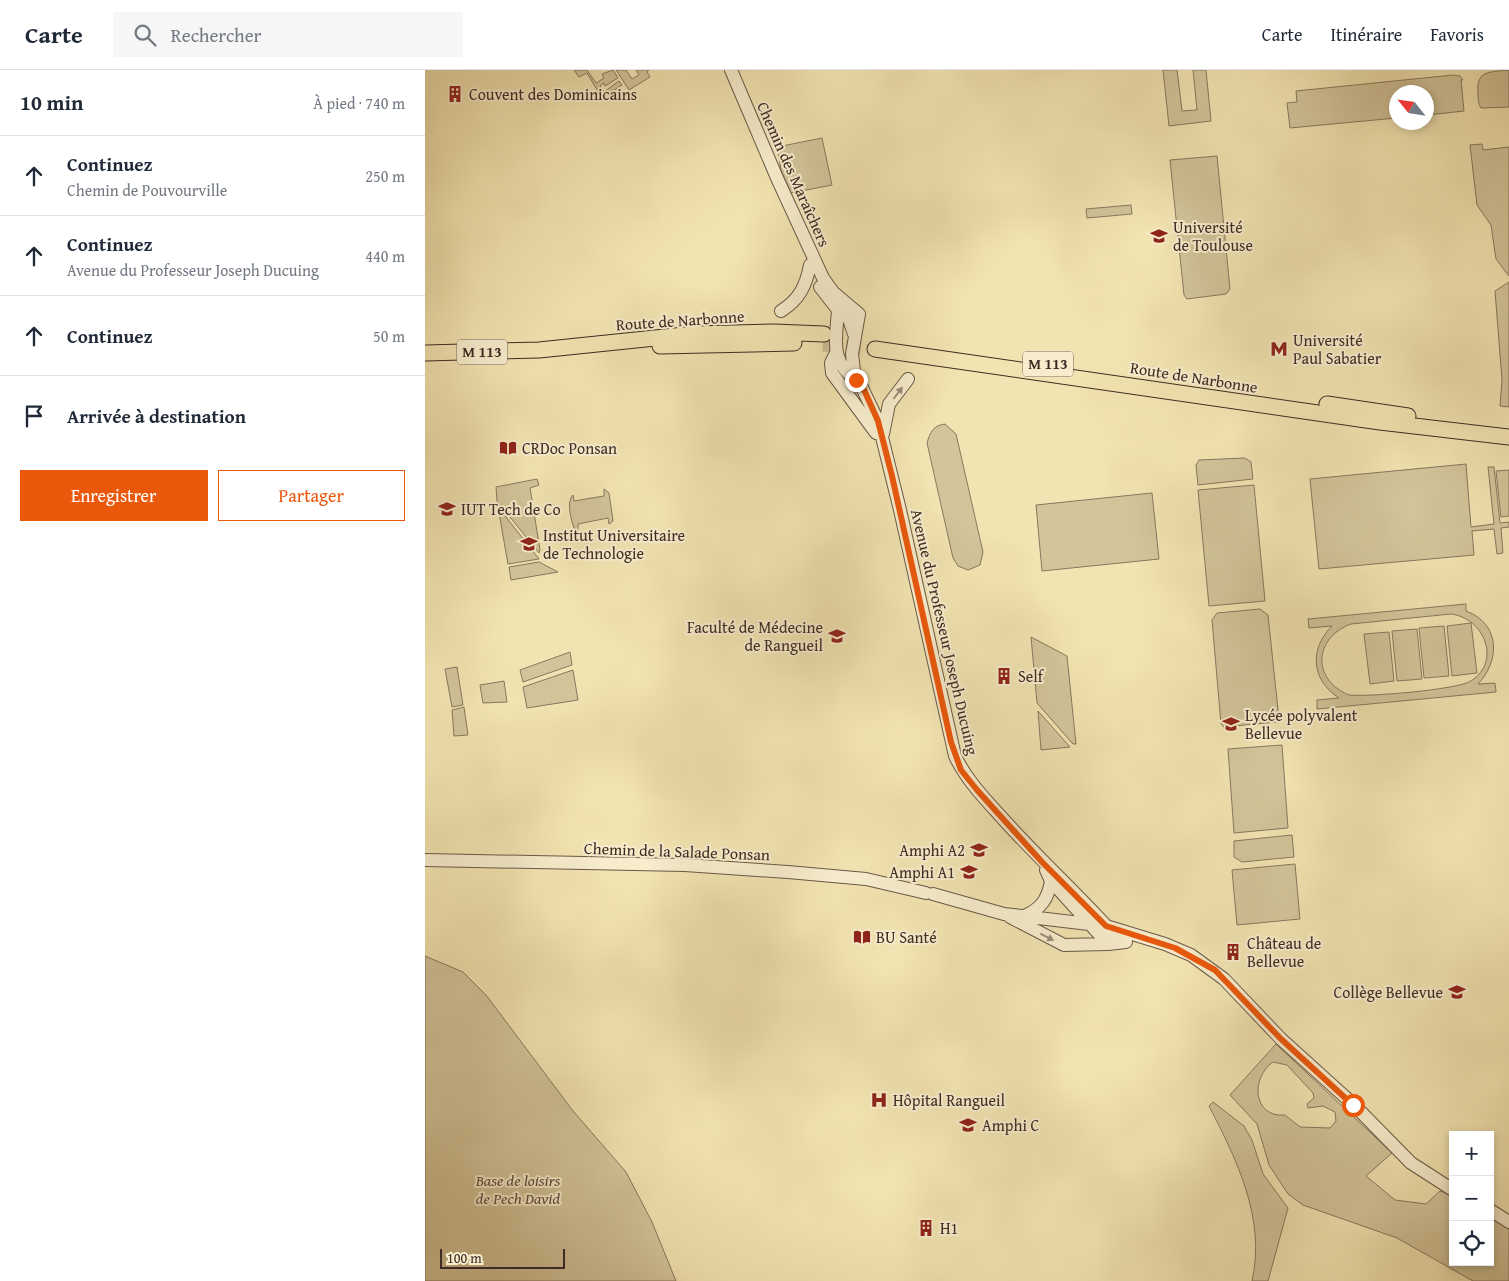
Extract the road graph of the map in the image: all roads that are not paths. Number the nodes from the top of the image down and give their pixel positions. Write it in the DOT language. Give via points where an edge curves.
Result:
graph roads {
  1 [pos="724,70"];
  2 [pos="731,70"];
  3 [pos="810,265"];
  4 [pos="838,310"];
  5 [pos="781,311"];
  6 [pos="854,334"];
  7 [pos="823,339"];
  8 [pos="425,353"];
  9 [pos="836,353"];
  10 [pos="908,379"];
  11 [pos="861,383"];
  12 [pos="1509,428"];
  13 [pos="1509,437"];
  14 [pos="882,441"];
  15 [pos="425,860"];
  16 [pos="1042,862"];
  17 [pos="1051,881"];
  18 [pos="1004,914"];
  19 [pos="1024,916"];
  20 [pos="1090,924"];
  21 [pos="1106,926"];
  22 [pos="1145,939"];
  23 [pos="1121,942"];
  24 [pos="1108,944"];
  25 [pos="1449,1188"];
  26 [pos="1494,1213"];
  27 [pos="1509,1222"];
  1 -- 3 [label="street, Chemin des Maraîchers" via="771,184"];
  2 -- 6 [label="street, Chemin des Maraîchers" via="823,278 831,290 859,314"];
  3 -- 4 [label="street, Chemin des Maraîchers" via="825,296"];
  3 -- 5 [label="street" via="800,294"];
  4 -- 6 [label="street, Chemin des Maraîchers" via="849,319"];
  4 -- 9 [label="street"];
  6 -- 11 [label="street, Avenue du Professeur Joseph Ducuing" via="854,371"];
  7 -- 8 [label="main road, Route de Narbonne / M 113" via="559,352"];
  9 -- 11 [label="street" via="843,371"];
  9 -- 14 [label="street" via="831,368 835,377"];
  14 -- 10 [label="street, one-way" via="889,404"];
  11 -- 14 [label="street, Avenue du Professeur Joseph Ducuing" via="878,421"];
  12 -- 13 [label="main road, Route de Narbonne / M 113" via="875,344 1396,424"];
  14 -- 16 [label="street, Avenue du Professeur Joseph Ducuing" via="955,756 972,784"];
  15 -- 18 [label="street, Chemin de la Salade Ponsan" via="685,865 866,879"];
  16 -- 17 [label="street, Avenue du Professeur Joseph Ducuing"];
  16 -- 21 [label="street, Avenue du Professeur Joseph Ducuing"];
  17 -- 19 [label="street" via="1045,902"];
  17 -- 20 [label="street, Avenue du Professeur Joseph Ducuing"];
  18 -- 19 [label="street, Chemin de la Salade Ponsan"];
  18 -- 24 [label="street, Chemin de la Salade Ponsan, one-way" via="1064,945"];
  19 -- 20 [label="street, Chemin de la Salade Ponsan"];
  20 -- 21 [label="street, Chemin de la Salade Ponsan"];
  20 -- 24 [label="street, Avenue du Professeur Joseph Ducuing"];
  21 -- 22 [label="street, Chemin de la Salade Ponsan"];
  21 -- 23 [label="street, Avenue du Professeur Joseph Ducuing"];
  22 -- 23 [label="street, Chemin de la Salade Ponsan"];
  22 -- 25 [label="street, Chemin de la Salade Ponsan" via="1191,955 1215,970 1281,1039 1335,1087 1411,1163"];
  23 -- 24 [label="street, Chemin de la Salade Ponsan"];
  26 -- 27 [label="street"];
}
